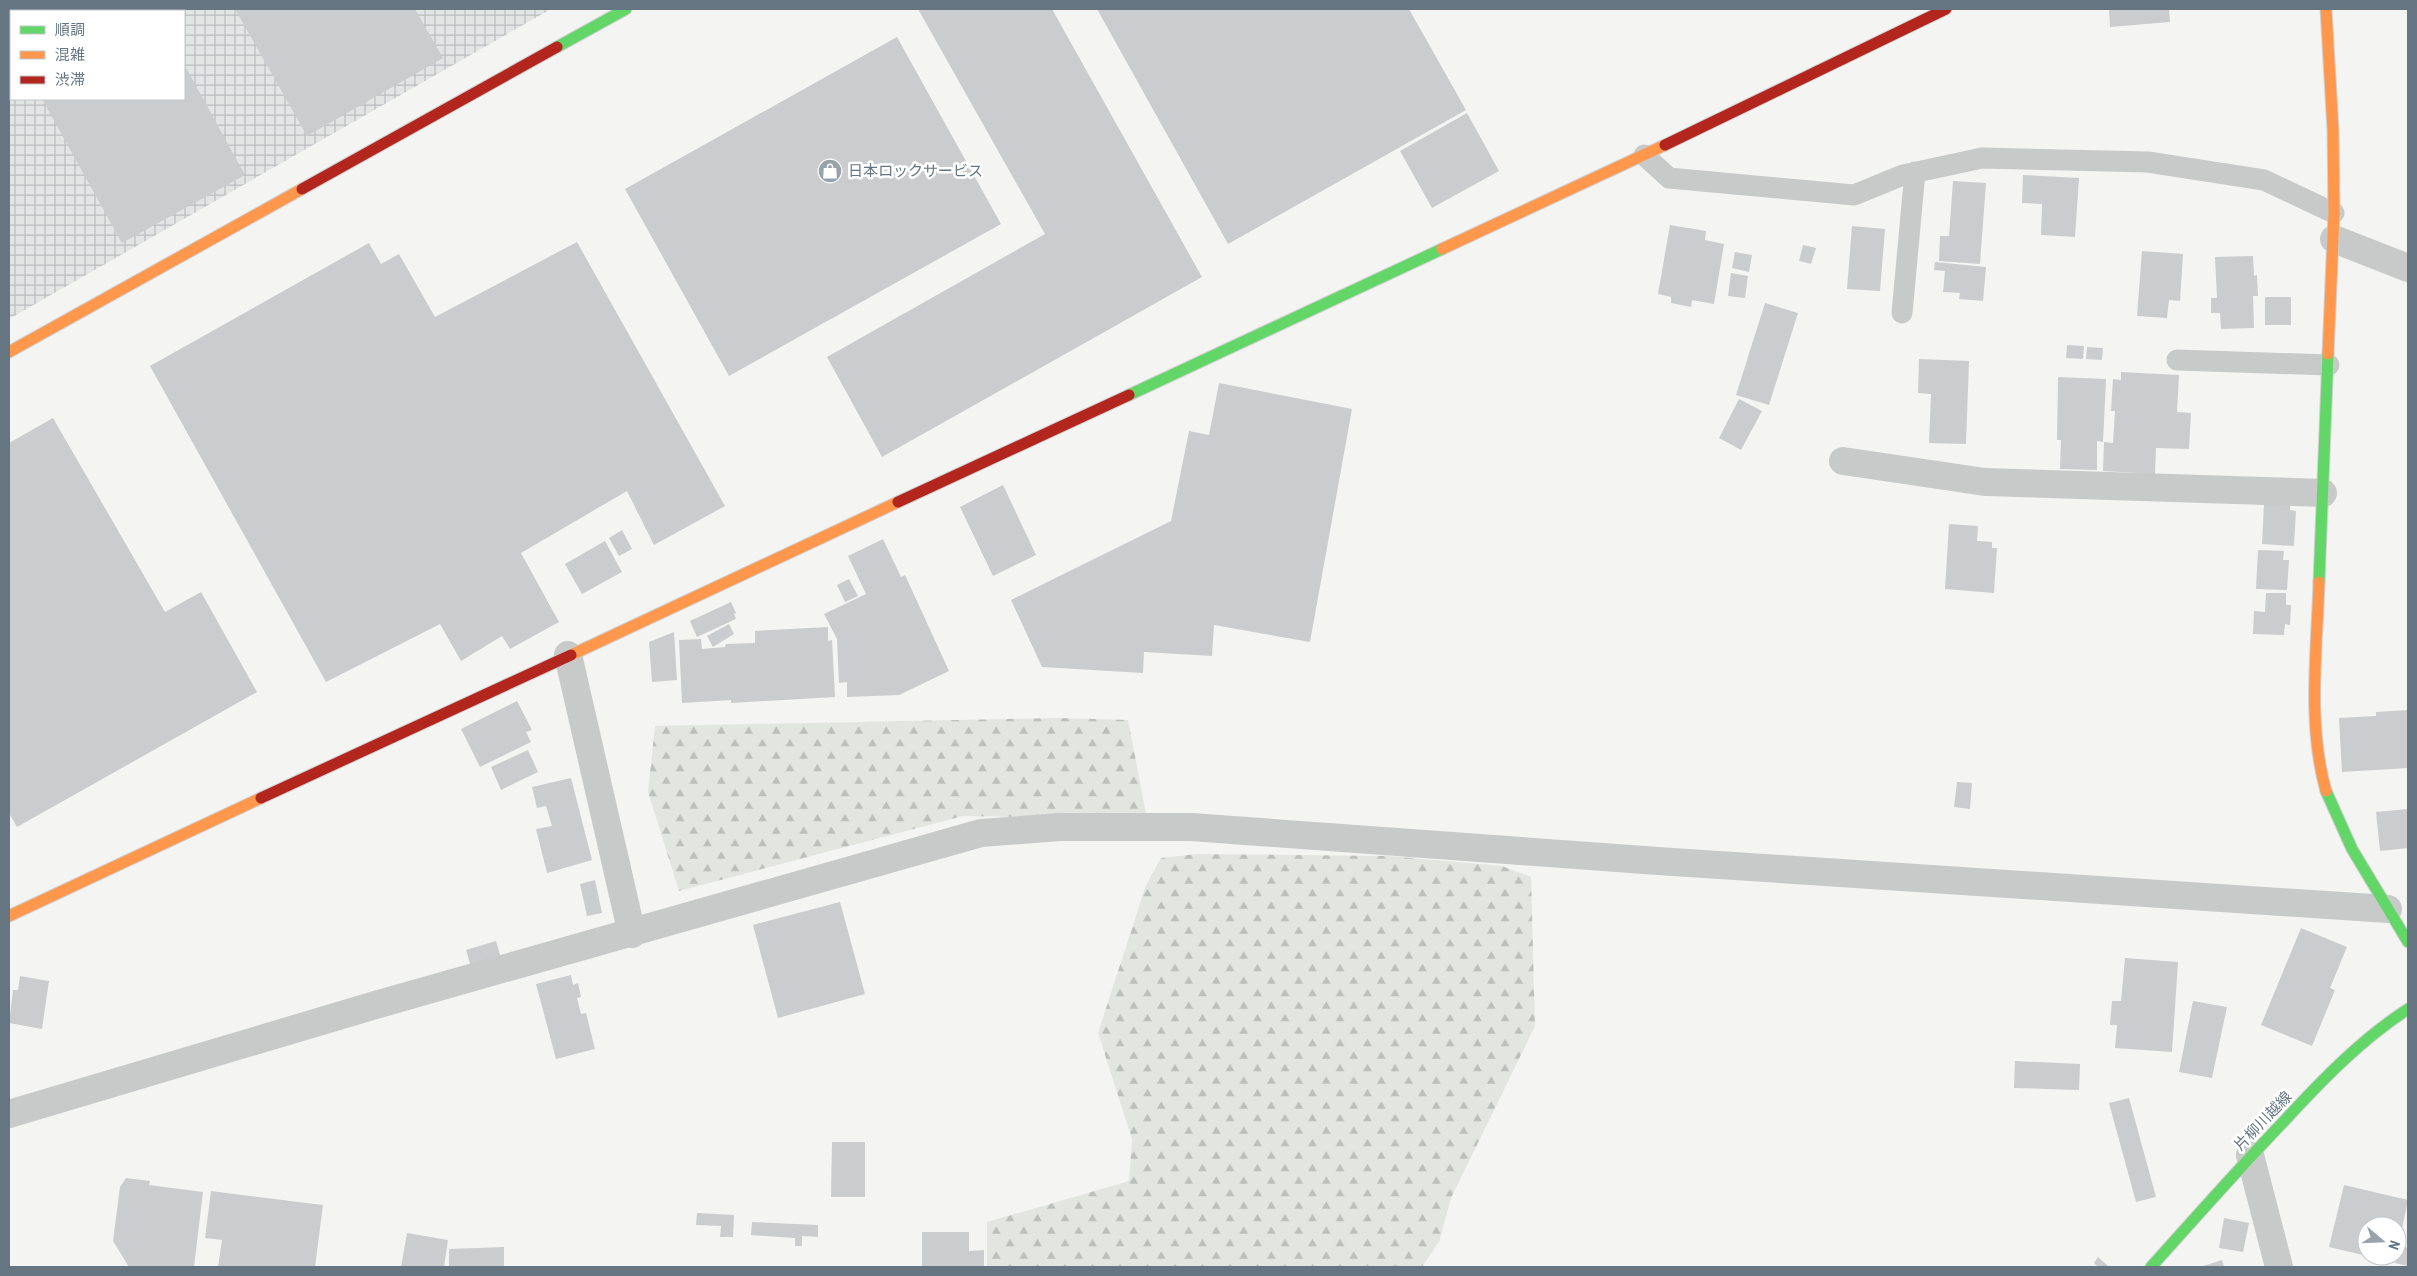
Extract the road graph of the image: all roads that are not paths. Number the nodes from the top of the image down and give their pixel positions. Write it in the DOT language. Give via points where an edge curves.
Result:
graph roads {
  1 [pos="626,9"];
  2 [pos="1946,9"];
  3 [pos="2326,9"];
  4 [pos="1644,154"];
  5 [pos="1915,172"];
  6 [pos="2334,226"];
  7 [pos="2408,268"];
  8 [pos="1902,313"];
  9 [pos="9,352"];
  10 [pos="2178,360"];
  11 [pos="2329,365"];
  12 [pos="1843,461"];
  13 [pos="2323,493"];
  14 [pos="568,655"];
  15 [pos="2388,909"];
  16 [pos="9,916"];
  17 [pos="632,934"];
  18 [pos="2408,942"];
  19 [pos="2408,1009"];
  20 [pos="9,1114"];
  21 [pos="2250,1155"];
  22 [pos="2151,1267"];
  23 [pos="2279,1267"];
  1 -- 9 [label="street"];
  2 -- 4 [label="street"];
  3 -- 6 [label="street" via="2333,130"];
  4 -- 5 [label="lane" via="1669,178 1854,195"];
  4 -- 14 [label="street"];
  5 -- 6 [label="lane" via="1982,158 2148,162 2264,180"];
  5 -- 8 [label="lane"];
  6 -- 7 [label="street"];
  6 -- 11 [label="street"];
  10 -- 11 [label="lane"];
  11 -- 13 [label="street"];
  12 -- 13 [label="street" via="1985,482"];
  13 -- 15 [label="street" via="2315,694 2317,736 2326,789 2347,842"];
  14 -- 16 [label="street"];
  14 -- 17 [label="street"];
  15 -- 17 [label="street" via="1191,827 1060,827 981,833"];
  15 -- 18 [label="street"];
  17 -- 20 [label="street" via="372,1006"];
  19 -- 21 [label="street, 片柳川越線" via="2345,1057"];
  21 -- 22 [label="street, 片柳川越線"];
  21 -- 23 [label="street"];
}
